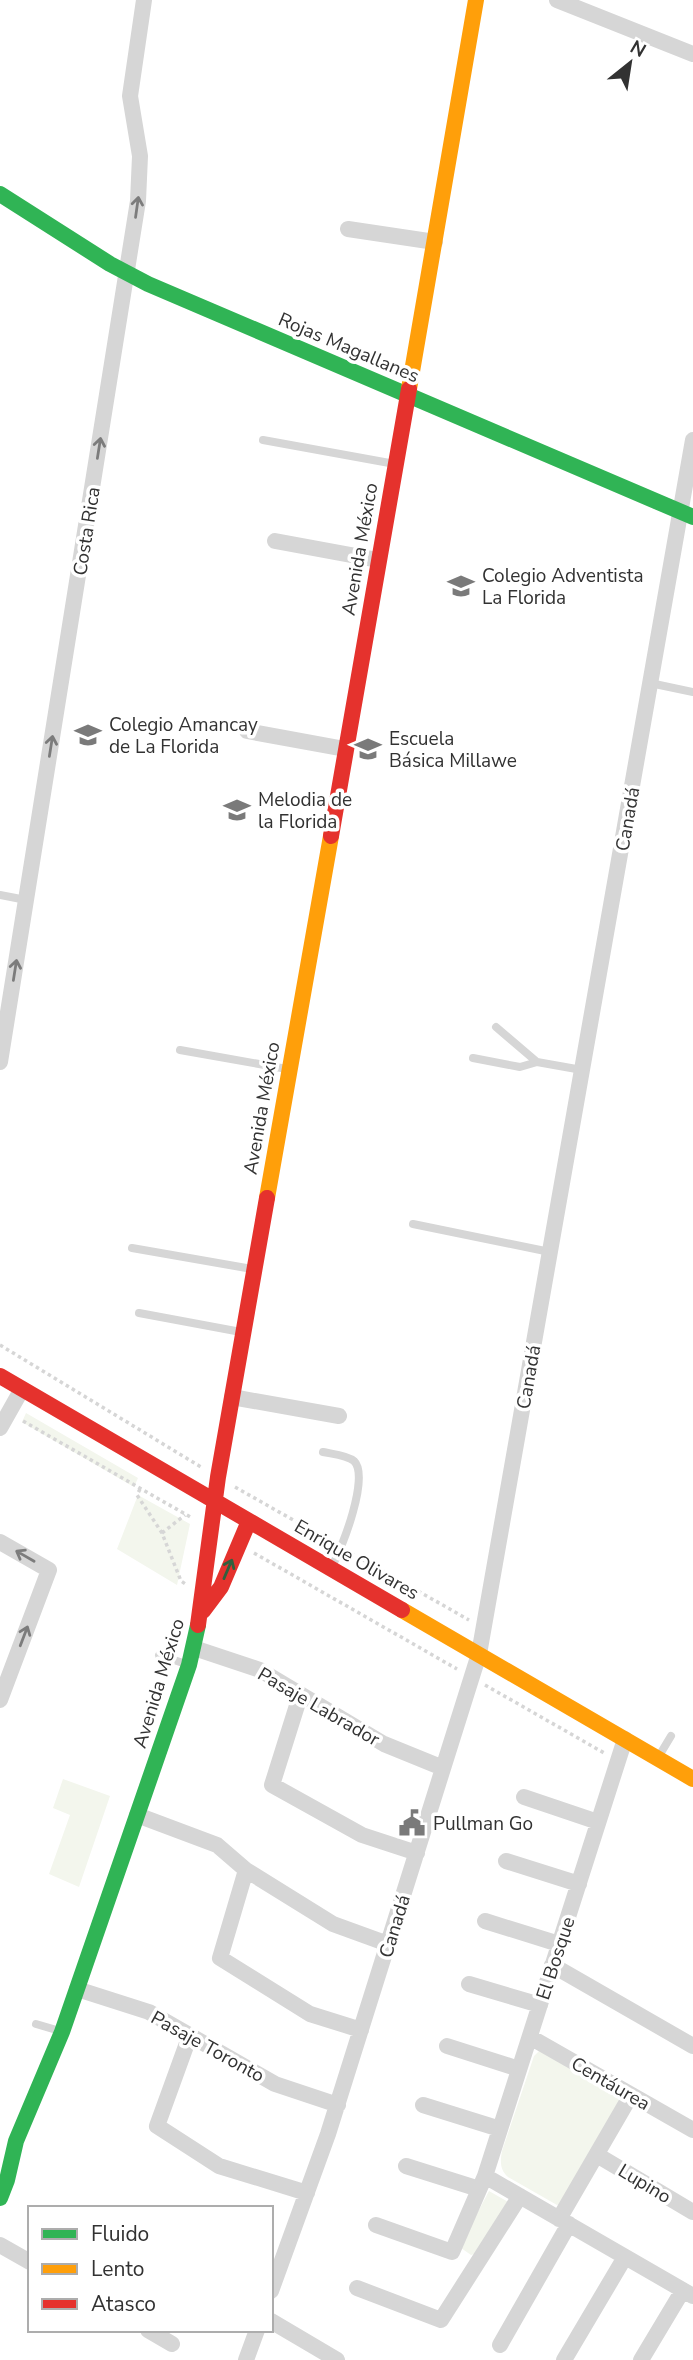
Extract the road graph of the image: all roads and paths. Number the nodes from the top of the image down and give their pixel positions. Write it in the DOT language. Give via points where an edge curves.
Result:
graph roads {
  1 [pos="144,0"];
  2 [pos="476,0"];
  3 [pos="557,0"];
  4 [pos="693,54"];
  5 [pos="0,194"];
  6 [pos="348,229"];
  7 [pos="435,243"];
  8 [pos="127,275"];
  9 [pos="407,394"];
  10 [pos="264,440"];
  11 [pos="693,440"];
  12 [pos="395,464"];
  13 [pos="687,515"];
  14 [pos="275,541"];
  15 [pos="378,560"];
  16 [pos="650,684"];
  17 [pos="693,692"];
  18 [pos="247,731"];
  19 [pos="345,749"];
  20 [pos="0,895"];
  21 [pos="26,900"];
  22 [pos="496,1027"];
  23 [pos="180,1050"];
  24 [pos="474,1058"];
  25 [pos="0,1062"];
  26 [pos="537,1062"];
  27 [pos="289,1069"];
  28 [pos="582,1070"];
  29 [pos="413,1224"];
  30 [pos="132,1248"];
  31 [pos="550,1252"];
  32 [pos="254,1270"];
  33 [pos="139,1313"];
  34 [pos="243,1333"];
  35 [pos="0,1345"];
  36 [pos="2,1382"];
  37 [pos="22,1388"];
  38 [pos="232,1396"];
  39 [pos="9,1413"];
  40 [pos="339,1416"];
  41 [pos="0,1428"];
  42 [pos="323,1452"];
  43 [pos="218,1478"];
  44 [pos="140,1488"];
  45 [pos="214,1500"];
  46 [pos="185,1514"];
  47 [pos="249,1521"];
  48 [pos="212,1530"];
  49 [pos="162,1533"];
  50 [pos="0,1542"];
  51 [pos="239,1545"];
  52 [pos="331,1568"];
  53 [pos="204,1595"];
  54 [pos="201,1614"];
  55 [pos="194,1648"];
  56 [pos="479,1654"];
  57 [pos="159,1655"];
  58 [pos="189,1665"];
  59 [pos="5,1667"];
  60 [pos="472,1678"];
  61 [pos="300,1696"];
  62 [pos="0,1700"];
  63 [pos="671,1736"];
  64 [pos="625,1740"];
  65 [pos="658,1759"];
  66 [pos="618,1761"];
  67 [pos="443,1768"];
  68 [pos="693,1779"];
  69 [pos="524,1797"];
  70 [pos="137,1815"];
  71 [pos="598,1822"];
  72 [pos="417,1853"];
  73 [pos="506,1861"];
  74 [pos="246,1870"];
  75 [pos="579,1884"];
  76 [pos="485,1921"];
  77 [pos="388,1944"];
  78 [pos="559,1944"];
  79 [pos="552,1965"];
  80 [pos="469,1984"];
  81 [pos="77,1989"];
  82 [pos="540,2005"];
  83 [pos="36,2024"];
  84 [pos="361,2030"];
  85 [pos="62,2032"];
  86 [pos="190,2035"];
  87 [pos="530,2037"];
  88 [pos="447,2046"];
  89 [pos="693,2046"];
  90 [pos="519,2069"];
  91 [pos="631,2095"];
  92 [pos="338,2105"];
  93 [pos="423,2105"];
  94 [pos="500,2129"];
  95 [pos="693,2130"];
  96 [pos="597,2155"];
  97 [pos="406,2166"];
  98 [pos="482,2182"];
  99 [pos="307,2193"];
  100 [pos="520,2196"];
  101 [pos="0,2198"];
  102 [pos="693,2212"];
  103 [pos="564,2221"];
  104 [pos="376,2225"];
  105 [pos="0,2245"];
  106 [pos="625,2257"];
  107 [pos="28,2261"];
  108 [pos="273,2286"];
  109 [pos="357,2288"];
  110 [pos="688,2293"];
  111 [pos="273,2322"];
  112 [pos="151,2332"];
  113 [pos="256,2332"];
  114 [pos="172,2344"];
  115 [pos="500,2345"];
  116 [pos="246,2360"];
  117 [pos="337,2360"];
  118 [pos="564,2360"];
  119 [pos="641,2360"];
  8 -- 1 [label="street, Costa Rica, one-way" via="141,169 130,85"];
  2 -- 7 [label="street, Avenida México"];
  3 -- 4 [label="street"];
  5 -- 8 [label="street, Rojas Magallanes"];
  6 -- 7 [label="street"];
  7 -- 9 [label="street, Avenida México"];
  8 -- 9 [label="street, Rojas Magallanes"];
  21 -- 8 [label="street, Costa Rica, one-way"];
  9 -- 12 [label="street, Avenida México"];
  9 -- 13 [label="street, Rojas Magallanes"];
  10 -- 12 [label="lane"];
  11 -- 13 [label="street, Canadá"];
  12 -- 15 [label="street, Avenida México"];
  13 -- 16 [label="street, Canadá"];
  14 -- 15 [label="street"];
  15 -- 19 [label="street, Avenida México"];
  16 -- 17 [label="lane"];
  16 -- 28 [label="street, Canadá"];
  18 -- 19 [label="street"];
  19 -- 27 [label="street, Avenida México"];
  20 -- 21 [label="lane"];
  25 -- 21 [label="street, Costa Rica, one-way"];
  22 -- 26 [label="lane"];
  23 -- 27 [label="lane"];
  24 -- 26 [label="lane" via="520,1067"];
  26 -- 28 [label="lane"];
  27 -- 32 [label="street, Avenida México"];
  28 -- 31 [label="street, Canadá"];
  29 -- 31 [label="lane"];
  30 -- 32 [label="lane"];
  31 -- 56 [label="street, Canadá"];
  32 -- 34 [label="street, Avenida México"];
  33 -- 34 [label="lane"];
  34 -- 38 [label="street, Avenida México"];
  35 -- 43 [label="path"];
  36 -- 37 [label="street, Enrique Olivares"];
  37 -- 39 [label="street"];
  37 -- 45 [label="street, Enrique Olivares"];
  38 -- 40 [label="street"];
  38 -- 43 [label="street, Avenida México"];
  39 -- 41 [label="street"];
  39 -- 44 [label="path"];
  42 -- 52 [label="lane" via="349,1458 358,1467 357,1495 347,1533"];
  43 -- 45 [label="street, Avenida México"];
  44 -- 46 [label="path"];
  44 -- 49 [label="path" via="137,1495"];
  45 -- 47 [label="street, Enrique Olivares"];
  45 -- 48 [label="street, Avenida México"];
  46 -- 48 [label="path"];
  46 -- 49 [label="path"];
  47 -- 51 [label="street"];
  47 -- 52 [label="street, Enrique Olivares"];
  48 -- 53 [label="street, Avenida México"];
  49 -- 53 [label="path" via="181,1581"];
  59 -- 50 [label="street, one-way" via="49,1570"];
  54 -- 51 [label="street, one-way" via="221,1587"];
  51 -- 60 [label="path"];
  52 -- 56 [label="street, Enrique Olivares"];
  53 -- 54 [label="street, Avenida México"];
  54 -- 55 [label="street, Avenida México"];
  55 -- 58 [label="street, Avenida México"];
  55 -- 61 [label="street, Pasaje Labrador" via="260,1670"];
  56 -- 60 [label="street, Canadá"];
  56 -- 64 [label="street, Enrique Olivares"];
  57 -- 58 [label="lane"];
  58 -- 70 [label="street, Avenida México"];
  59 -- 62 [label="street"];
  60 -- 66 [label="path"];
  60 -- 67 [label="street, Canadá"];
  61 -- 67 [label="street, Pasaje Labrador" via="384,1744"];
  61 -- 72 [label="street" via="272,1786 362,1835"];
  63 -- 65 [label="lane"];
  64 -- 65 [label="street, Enrique Olivares"];
  64 -- 66 [label="street, El Bosque"];
  65 -- 68 [label="street, Enrique Olivares"];
  66 -- 71 [label="street, El Bosque"];
  67 -- 72 [label="street, Canadá"];
  69 -- 71 [label="street"];
  70 -- 74 [label="street" via="217,1845"];
  70 -- 81 [label="street, Avenida México"];
  71 -- 75 [label="street, El Bosque"];
  72 -- 77 [label="street, Canadá"];
  73 -- 75 [label="street"];
  74 -- 77 [label="street" via="333,1924"];
  74 -- 84 [label="street" via="220,1958 310,2014"];
  75 -- 78 [label="street, El Bosque"];
  76 -- 78 [label="street"];
  77 -- 84 [label="street, Canadá"];
  78 -- 79 [label="street, El Bosque"];
  79 -- 82 [label="street, El Bosque"];
  79 -- 89 [label="street"];
  80 -- 82 [label="street"];
  81 -- 85 [label="street, Avenida México"];
  81 -- 86 [label="street, Pasaje Toronto" via="149,2012"];
  82 -- 87 [label="street, El Bosque"];
  83 -- 85 [label="lane"];
  84 -- 92 [label="street, Canadá"];
  85 -- 101 [label="street, Avenida México" via="29,2106"];
  86 -- 92 [label="street, Pasaje Toronto" via="275,2084"];
  86 -- 99 [label="street" via="157,2126 219,2166"];
  87 -- 90 [label="street, El Bosque"];
  87 -- 91 [label="street, Centáurea"];
  88 -- 90 [label="street"];
  90 -- 94 [label="street, El Bosque"];
  91 -- 95 [label="street, Centáurea"];
  91 -- 96 [label="street"];
  92 -- 99 [label="street, Canadá"];
  93 -- 94 [label="street"];
  94 -- 98 [label="street, El Bosque"];
  96 -- 102 [label="street, Lupino"];
  96 -- 103 [label="street"];
  97 -- 98 [label="street"];
  98 -- 100 [label="street"];
  98 -- 104 [label="street, El Bosque" via="452,2252"];
  99 -- 108 [label="street, Canadá"];
  100 -- 103 [label="street"];
  100 -- 109 [label="street" via="441,2320"];
  103 -- 106 [label="street"];
  103 -- 115 [label="street"];
  105 -- 107 [label="street"];
  106 -- 110 [label="street"];
  106 -- 118 [label="street"];
  110 -- 119 [label="street"];
  111 -- 117 [label="street"];
  112 -- 114 [label="street"];
  113 -- 116 [label="street"];
}
